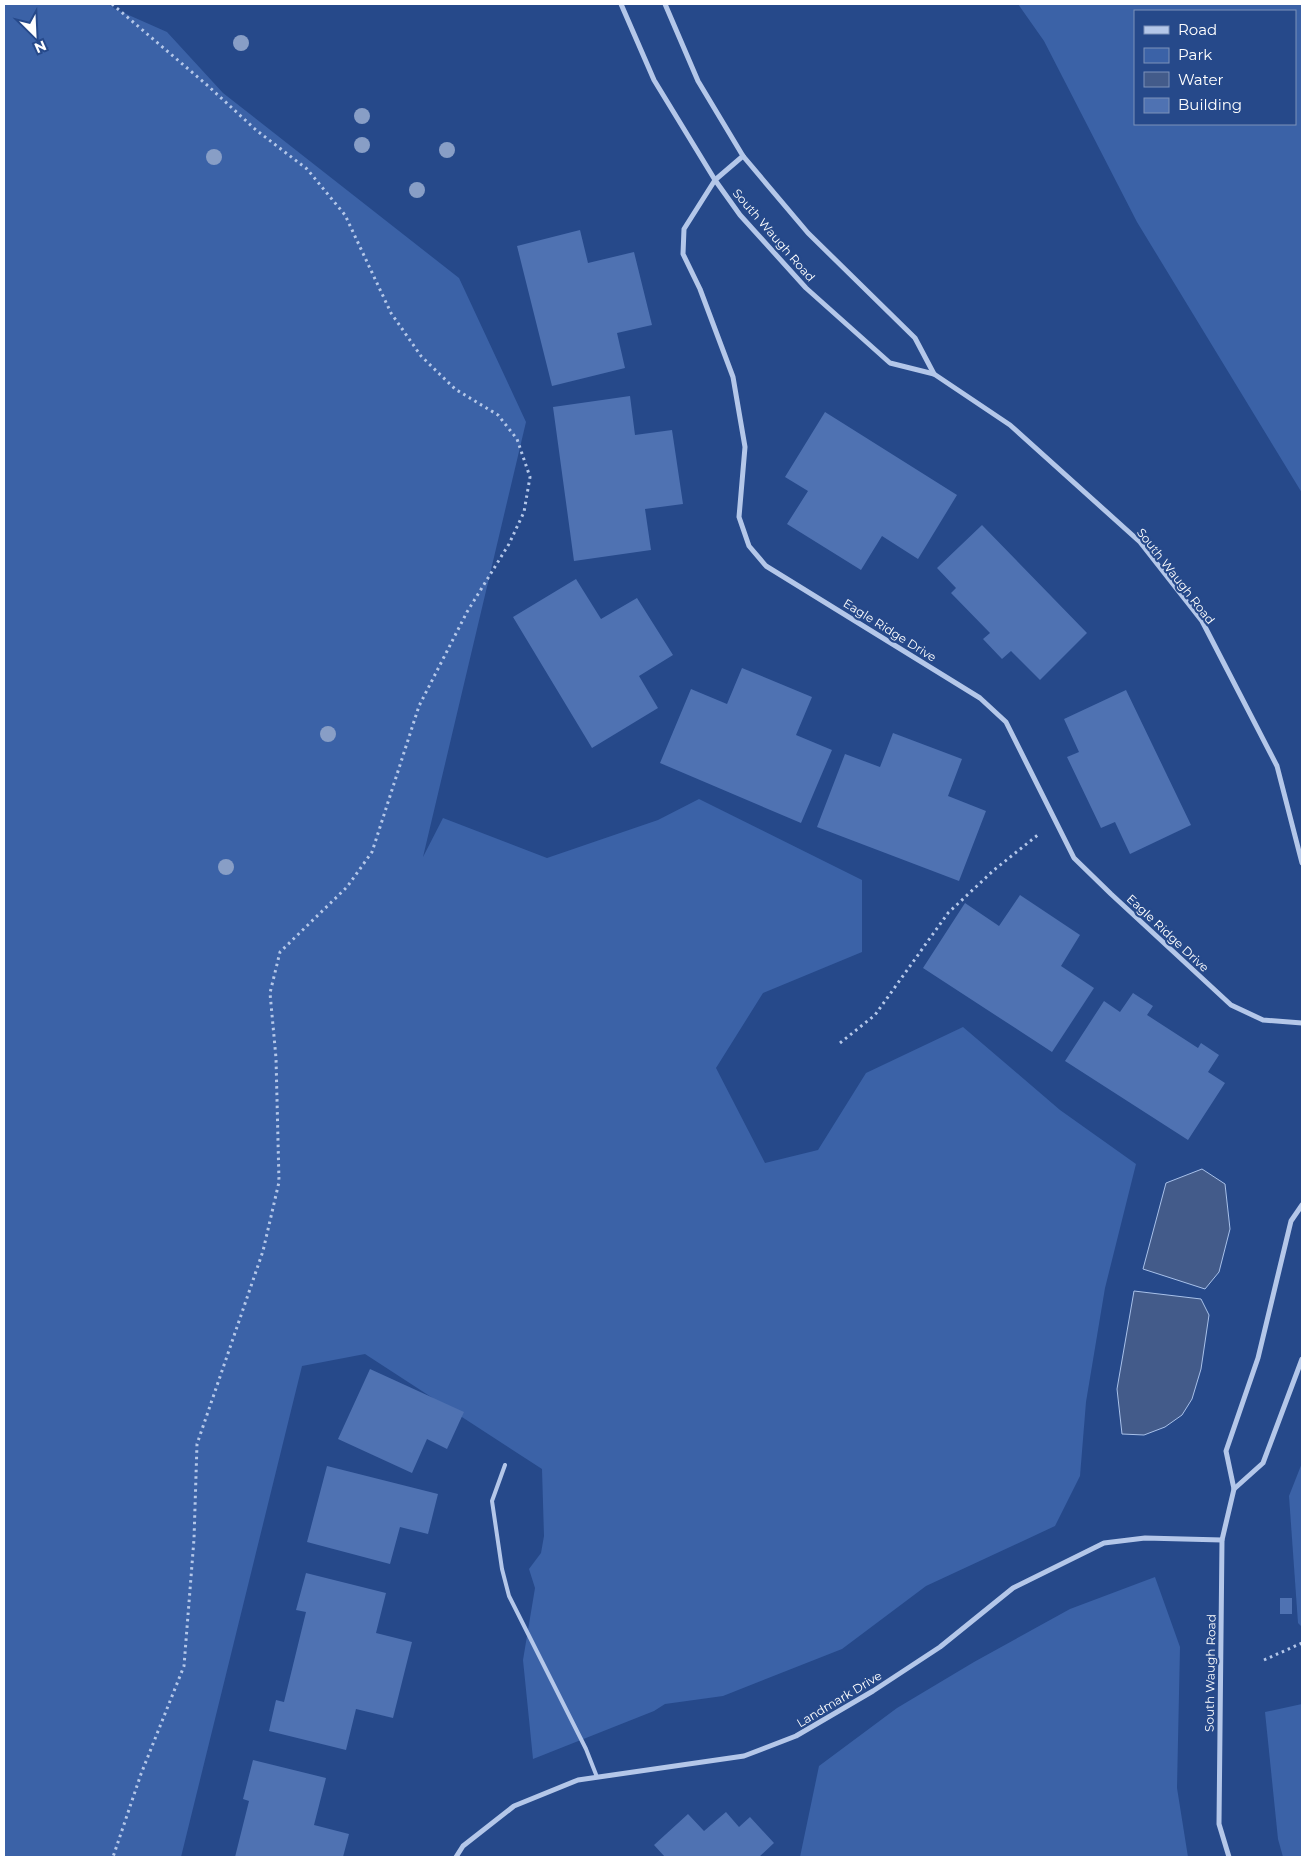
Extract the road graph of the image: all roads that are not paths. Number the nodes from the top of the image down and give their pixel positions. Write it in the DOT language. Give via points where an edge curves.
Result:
graph roads {
  1 [pos="621,4"];
  2 [pos="665,4"];
  3 [pos="743,156"];
  4 [pos="715,180"];
  5 [pos="934,374"];
  6 [pos="1302,863"];
  7 [pos="1302,1023"];
  8 [pos="1302,1205"];
  9 [pos="1302,1359"];
  10 [pos="505,1465"];
  11 [pos="1234,1489"];
  12 [pos="1222,1540"];
  13 [pos="597,1778"];
  14 [pos="456,1857"];
  15 [pos="1229,1857"];
  1 -- 4 [label="street, South Waugh Road" via="654,80"];
  2 -- 3 [label="street, South Waugh Road" via="698,81"];
  3 -- 4 [label="street, Eagle Ridge Drive"];
  3 -- 5 [label="street, South Waugh Road" via="808,233 915,338"];
  4 -- 5 [label="street, South Waugh Road" via="740,215 806,288 890,363"];
  4 -- 7 [label="street, Eagle Ridge Drive" via="684,229 683,254 700,289 733,377 745,447 739,517 749,546 766,566 980,698 1006,722 1074,858 1231,1005 1263,1020"];
  5 -- 6 [label="street, South Waugh Road" via="1010,425 1140,542 1202,621 1277,766"];
  8 -- 11 [label="street, South Waugh Road" via="1291,1221 1258,1358 1226,1451"];
  9 -- 11 [label="street" via="1263,1464"];
  10 -- 13 [label="lane" via="492,1501 508,1596"];
  11 -- 12 [label="street, South Waugh Road"];
  12 -- 13 [label="street, Landmark Drive" via="1145,1538 1104,1544 1012,1588 940,1646 873,1691 796,1736 744,1756"];
  12 -- 15 [label="street, South Waugh Road" via="1219,1824"];
  13 -- 14 [label="street, Landmark Drive" via="578,1780 514,1806 463,1846"];
}
